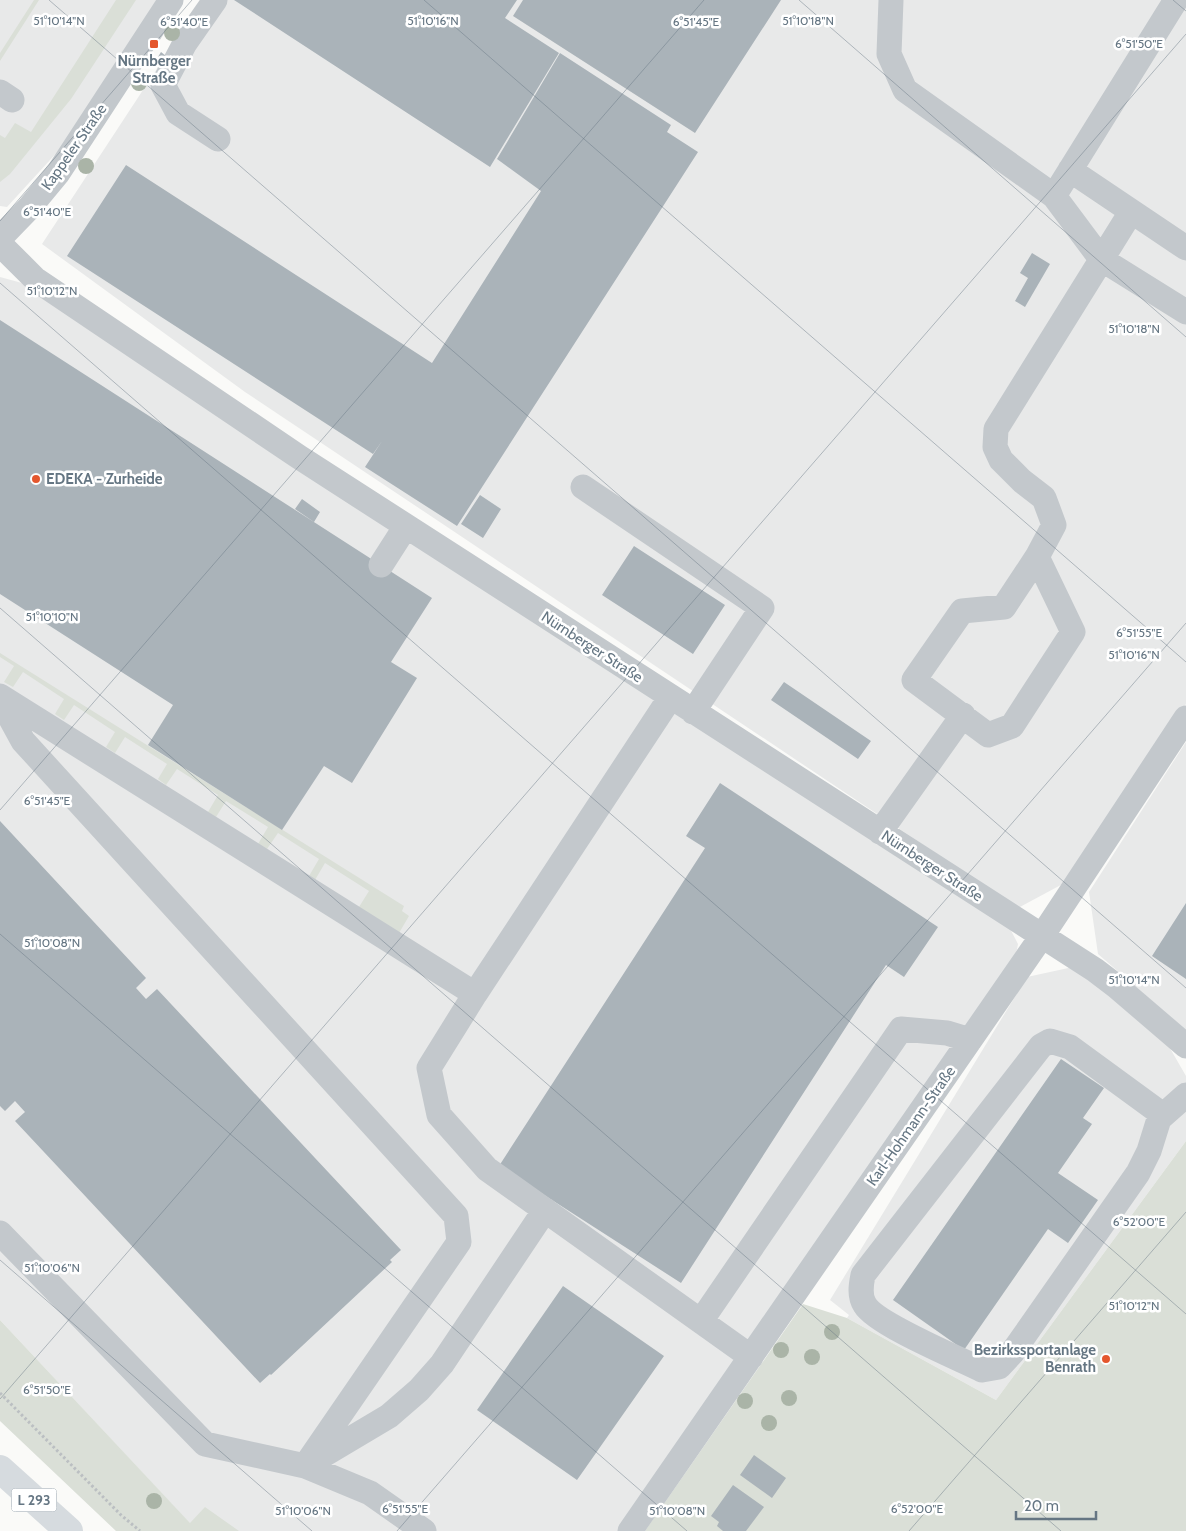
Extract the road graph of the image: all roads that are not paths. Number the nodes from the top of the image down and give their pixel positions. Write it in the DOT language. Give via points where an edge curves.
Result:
graph roads {
  1 [pos="171,0"];
  2 [pos="215,0"];
  3 [pos="891,0"];
  4 [pos="1176,0"];
  5 [pos="218,139"];
  6 [pos="1070,170"];
  7 [pos="1054,196"];
  8 [pos="1131,212"];
  9 [pos="0,238"];
  10 [pos="0,244"];
  11 [pos="1186,248"];
  12 [pos="1101,259"];
  13 [pos="1186,312"];
  14 [pos="582,487"];
  15 [pos="406,526"];
  16 [pos="1037,557"];
  17 [pos="381,565"];
  18 [pos="0,697"];
  19 [pos="670,698"];
  20 [pos="693,712"];
  21 [pos="963,715"];
  22 [pos="1184,725"];
  23 [pos="880,832"];
  24 [pos="1042,936"];
  25 [pos="475,994"];
  26 [pos="970,1040"];
  27 [pos="1186,1046"];
  28 [pos="1186,1095"];
  29 [pos="1163,1115"];
  30 [pos="545,1210"];
  31 [pos="0,1234"];
  32 [pos="700,1321"];
  33 [pos="751,1357"];
  34 [pos="305,1466"];
  35 [pos="0,1469"];
  36 [pos="69,1531"];
  37 [pos="424,1531"];
  38 [pos="630,1531"];
  1 -- 9 [label="street, Kappeler Straße" via="58,173"];
  2 -- 5 [label="street" via="185,43 163,85 178,113"];
  3 -- 7 [label="street" via="889,54 905,90"];
  4 -- 6 [label="street"];
  6 -- 7 [label="street"];
  6 -- 8 [label="street"];
  7 -- 12 [label="street"];
  8 -- 11 [label="street"];
  8 -- 12 [label="street"];
  10 -- 15 [label="street, Nürnberger Straße" via="55,293"];
  12 -- 13 [label="street"];
  12 -- 16 [label="street" via="996,429 995,447 1001,460 1044,498 1054,525"];
  14 -- 20 [label="street" via="762,608"];
  15 -- 17 [label="street"];
  15 -- 19 [label="street, Nürnberger Straße"];
  16 -- 21 [label="street" via="1004,607 962,610 914,680"];
  16 -- 21 [label="street" via="1073,632 1012,726 988,734"];
  18 -- 25 [label="street"];
  18 -- 34 [label="street" via="23,741 456,1216 459,1242"];
  19 -- 20 [label="street, Nürnberger Straße"];
  19 -- 25 [label="street"];
  20 -- 23 [label="street, Nürnberger Straße"];
  21 -- 23 [label="street"];
  22 -- 24 [label="street, Karl-Hohmann-Straße"];
  23 -- 24 [label="street, Nürnberger Straße"];
  24 -- 26 [label="street, Karl-Hohmann-Straße"];
  24 -- 27 [label="street, Nürnberger Straße" via="1116,986"];
  25 -- 30 [label="street" via="429,1068 439,1114 487,1169"];
  26 -- 32 [label="street" via="947,1033 901,1029"];
  26 -- 33 [label="street, Karl-Hohmann-Straße"];
  28 -- 29 [label="street"];
  29 -- 29 [label="street" via="1138,1173 999,1367 982,1370 879,1320 864,1305 860,1289 862,1275 1041,1046 1050,1041 1070,1047"];
  30 -- 32 [label="street"];
  30 -- 34 [label="street" via="442,1364 419,1390 389,1416"];
  31 -- 34 [label="street" via="205,1444"];
  32 -- 33 [label="street"];
  33 -- 38 [label="street, Karl-Hohmann-Straße"];
  34 -- 37 [label="street" via="370,1492"];
  35 -- 36 [label="highway, L 293"];
}
